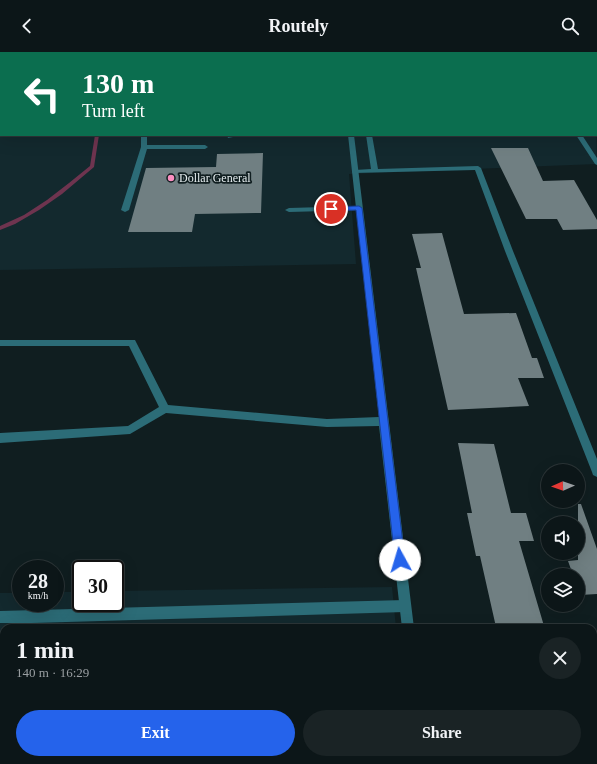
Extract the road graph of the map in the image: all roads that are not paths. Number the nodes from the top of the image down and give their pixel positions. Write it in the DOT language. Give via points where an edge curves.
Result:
graph roads {
  1 [pos="144,136"];
  2 [pos="351,136"];
  3 [pos="369,136"];
  4 [pos="580,136"];
  5 [pos="205,146"];
  6 [pos="144,147"];
  7 [pos="597,164"];
  8 [pos="375,171"];
  9 [pos="355,172"];
  10 [pos="359,208"];
  11 [pos="125,210"];
  12 [pos="289,210"];
  13 [pos="0,343"];
  14 [pos="166,409"];
  15 [pos="384,421"];
  16 [pos="0,438"];
  17 [pos="597,472"];
  18 [pos="405,606"];
  19 [pos="0,617"];
  20 [pos="26,622"];
  21 [pos="407,624"];
  1 -- 6 [label="street"];
  2 -- 9 [label="street"];
  3 -- 8 [label="street"];
  4 -- 7 [label="street"];
  5 -- 6 [label="street"];
  6 -- 11 [label="street"];
  8 -- 9 [label="street"];
  8 -- 17 [label="street" via="478,168 511,258"];
  9 -- 10 [label="street"];
  10 -- 12 [label="street"];
  10 -- 15 [label="street"];
  13 -- 14 [label="street" via="132,342"];
  14 -- 15 [label="street" via="327,423"];
  14 -- 16 [label="street" via="130,430"];
  15 -- 18 [label="street"];
  18 -- 20 [label="street"];
  18 -- 21 [label="street"];
  19 -- 20 [label="street"];
}
